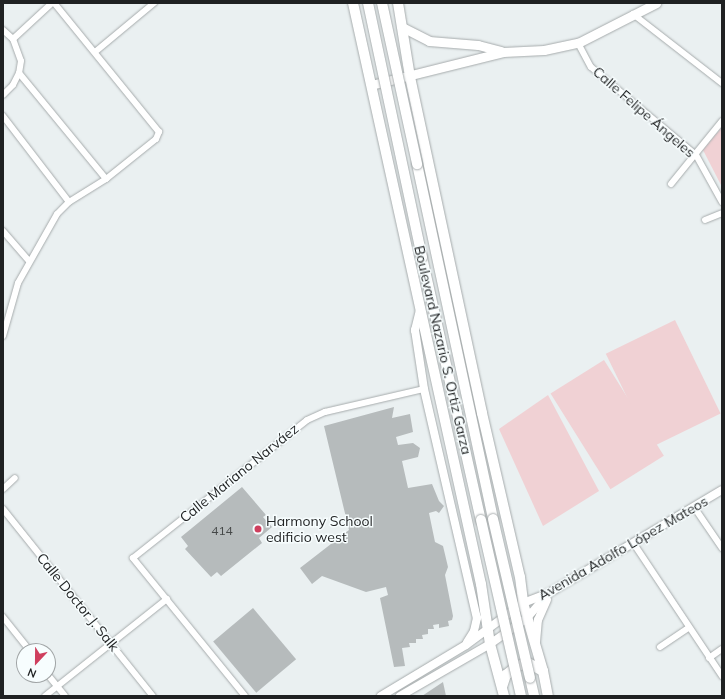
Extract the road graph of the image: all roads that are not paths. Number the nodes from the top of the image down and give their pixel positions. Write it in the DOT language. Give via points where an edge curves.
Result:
graph roads {
  1 [pos="53,3"];
  2 [pos="154,3"];
  3 [pos="352,3"];
  4 [pos="368,3"];
  5 [pos="382,3"];
  6 [pos="398,3"];
  7 [pos="656,3"];
  8 [pos="633,14"];
  9 [pos="402,27"];
  10 [pos="3,30"];
  11 [pos="12,39"];
  12 [pos="578,42"];
  13 [pos="95,52"];
  14 [pos="503,52"];
  15 [pos="20,73"];
  16 [pos="410,77"];
  17 [pos="722,83"];
  18 [pos="371,85"];
  19 [pos="3,95"];
  20 [pos="3,116"];
  21 [pos="722,121"];
  22 [pos="696,155"];
  23 [pos="106,179"];
  24 [pos="671,184"];
  25 [pos="69,202"];
  26 [pos="722,202"];
  27 [pos="722,213"];
  28 [pos="400,216"];
  29 [pos="705,220"];
  30 [pos="3,231"];
  31 [pos="29,261"];
  32 [pos="420,310"];
  33 [pos="438,330"];
  34 [pos="3,336"];
  35 [pos="424,389"];
  36 [pos="465,393"];
  37 [pos="482,413"];
  38 [pos="15,478"];
  39 [pos="3,489"];
  40 [pos="722,490"];
  41 [pos="694,507"];
  42 [pos="3,509"];
  43 [pos="634,544"];
  44 [pos="722,548"];
  45 [pos="520,577"];
  46 [pos="481,584"];
  47 [pos="549,593"];
  48 [pos="167,599"];
  49 [pos="523,603"];
  50 [pos="3,617"];
  51 [pos="527,618"];
  52 [pos="688,628"];
  53 [pos="488,630"];
  54 [pos="24,643"];
  55 [pos="110,643"];
  56 [pos="490,644"];
  57 [pos="466,645"];
  58 [pos="536,645"];
  59 [pos="660,647"];
  60 [pos="722,649"];
  61 [pos="709,658"];
  62 [pos="543,670"];
  63 [pos="722,676"];
  64 [pos="55,683"];
  65 [pos="57,686"];
  66 [pos="503,691"];
  67 [pos="45,696"];
  68 [pos="65,696"];
  69 [pos="153,696"];
  70 [pos="245,696"];
  71 [pos="381,696"];
  72 [pos="400,696"];
  73 [pos="520,696"];
  74 [pos="534,696"];
  75 [pos="548,696"];
  1 -- 11 [label="street"];
  1 -- 13 [label="street"];
  2 -- 13 [label="street"];
  3 -- 18 [label="highway"];
  4 -- 33 [label="highway, Boulevard Nazario S. Ortiz Garza, bridge"];
  5 -- 36 [label="highway, Boulevard Nazario S. Ortiz Garza, bridge"];
  6 -- 9 [label="highway"];
  7 -- 8 [label="main road"];
  8 -- 12 [label="main road"];
  8 -- 17 [label="street"];
  9 -- 14 [label="main road" via="429,40 478,45"];
  9 -- 16 [label="highway"];
  10 -- 11 [label="street"];
  11 -- 15 [label="street" via="19,49"];
  12 -- 14 [label="main road" via="544,50"];
  12 -- 22 [label="street, Calle Felipe Ángeles" via="591,68"];
  13 -- 23 [label="street" via="159,132 156,139"];
  14 -- 16 [label="main road"];
  15 -- 19 [label="street"];
  15 -- 23 [label="street"];
  16 -- 18 [label="main road"];
  16 -- 37 [label="highway"];
  18 -- 28 [label="highway"];
  20 -- 25 [label="street"];
  21 -- 22 [label="street"];
  22 -- 24 [label="street"];
  22 -- 26 [label="street, Calle Felipe Ángeles"];
  23 -- 25 [label="street"];
  25 -- 31 [label="street" via="50,224"];
  27 -- 29 [label="street"];
  28 -- 32 [label="highway"];
  28 -- 33 [label="highway" via="426,304"];
  30 -- 31 [label="street"];
  31 -- 34 [label="street" via="13,297"];
  32 -- 35 [label="street" via="415,330"];
  32 -- 46 [label="highway"];
  33 -- 73 [label="highway, Boulevard Nazario S. Ortiz Garza, bridge"];
  35 -- 48 [label="street, Calle Mariano Narváez" via="325,412 307,420 133,558"];
  35 -- 57 [label="street" via="477,618 474,631"];
  36 -- 37 [label="highway"];
  36 -- 74 [label="highway, Boulevard Nazario S. Ortiz Garza, bridge"];
  37 -- 45 [label="highway"];
  38 -- 39 [label="street"];
  40 -- 41 [label="street, Avenida Adolfo López Mateos"];
  41 -- 43 [label="street, Avenida Adolfo López Mateos"];
  41 -- 44 [label="street"];
  42 -- 55 [label="street, Calle Doctor J. Salk"];
  43 -- 47 [label="street, Avenida Adolfo López Mateos"];
  43 -- 52 [label="street"];
  45 -- 46 [label="highway" via="505,587"];
  45 -- 49 [label="highway"];
  46 -- 53 [label="highway"];
  47 -- 49 [label="street, Avenida Adolfo López Mateos"];
  47 -- 51 [label="street"];
  47 -- 58 [label="street" via="538,620"];
  48 -- 55 [label="street"];
  48 -- 70 [label="street"];
  49 -- 51 [label="highway"];
  49 -- 53 [label="street, Avenida Adolfo López Mateos"];
  50 -- 54 [label="street"];
  51 -- 56 [label="street"];
  51 -- 58 [label="highway"];
  52 -- 59 [label="street"];
  52 -- 61 [label="street"];
  53 -- 56 [label="highway"];
  53 -- 57 [label="street, Avenida Adolfo López Mateos"];
  55 -- 65 [label="street"];
  55 -- 69 [label="street, Calle Doctor J. Salk"];
  56 -- 66 [label="highway"];
  56 -- 72 [label="street"];
  57 -- 71 [label="street, Avenida Adolfo López Mateos"];
  58 -- 62 [label="highway"];
  60 -- 61 [label="street"];
  61 -- 63 [label="street"];
  62 -- 66 [label="highway" via="528,664 517,666 506,675"];
  62 -- 75 [label="highway"];
  64 -- 65 [label="street"];
  65 -- 67 [label="street"];
  65 -- 68 [label="street"];
}
